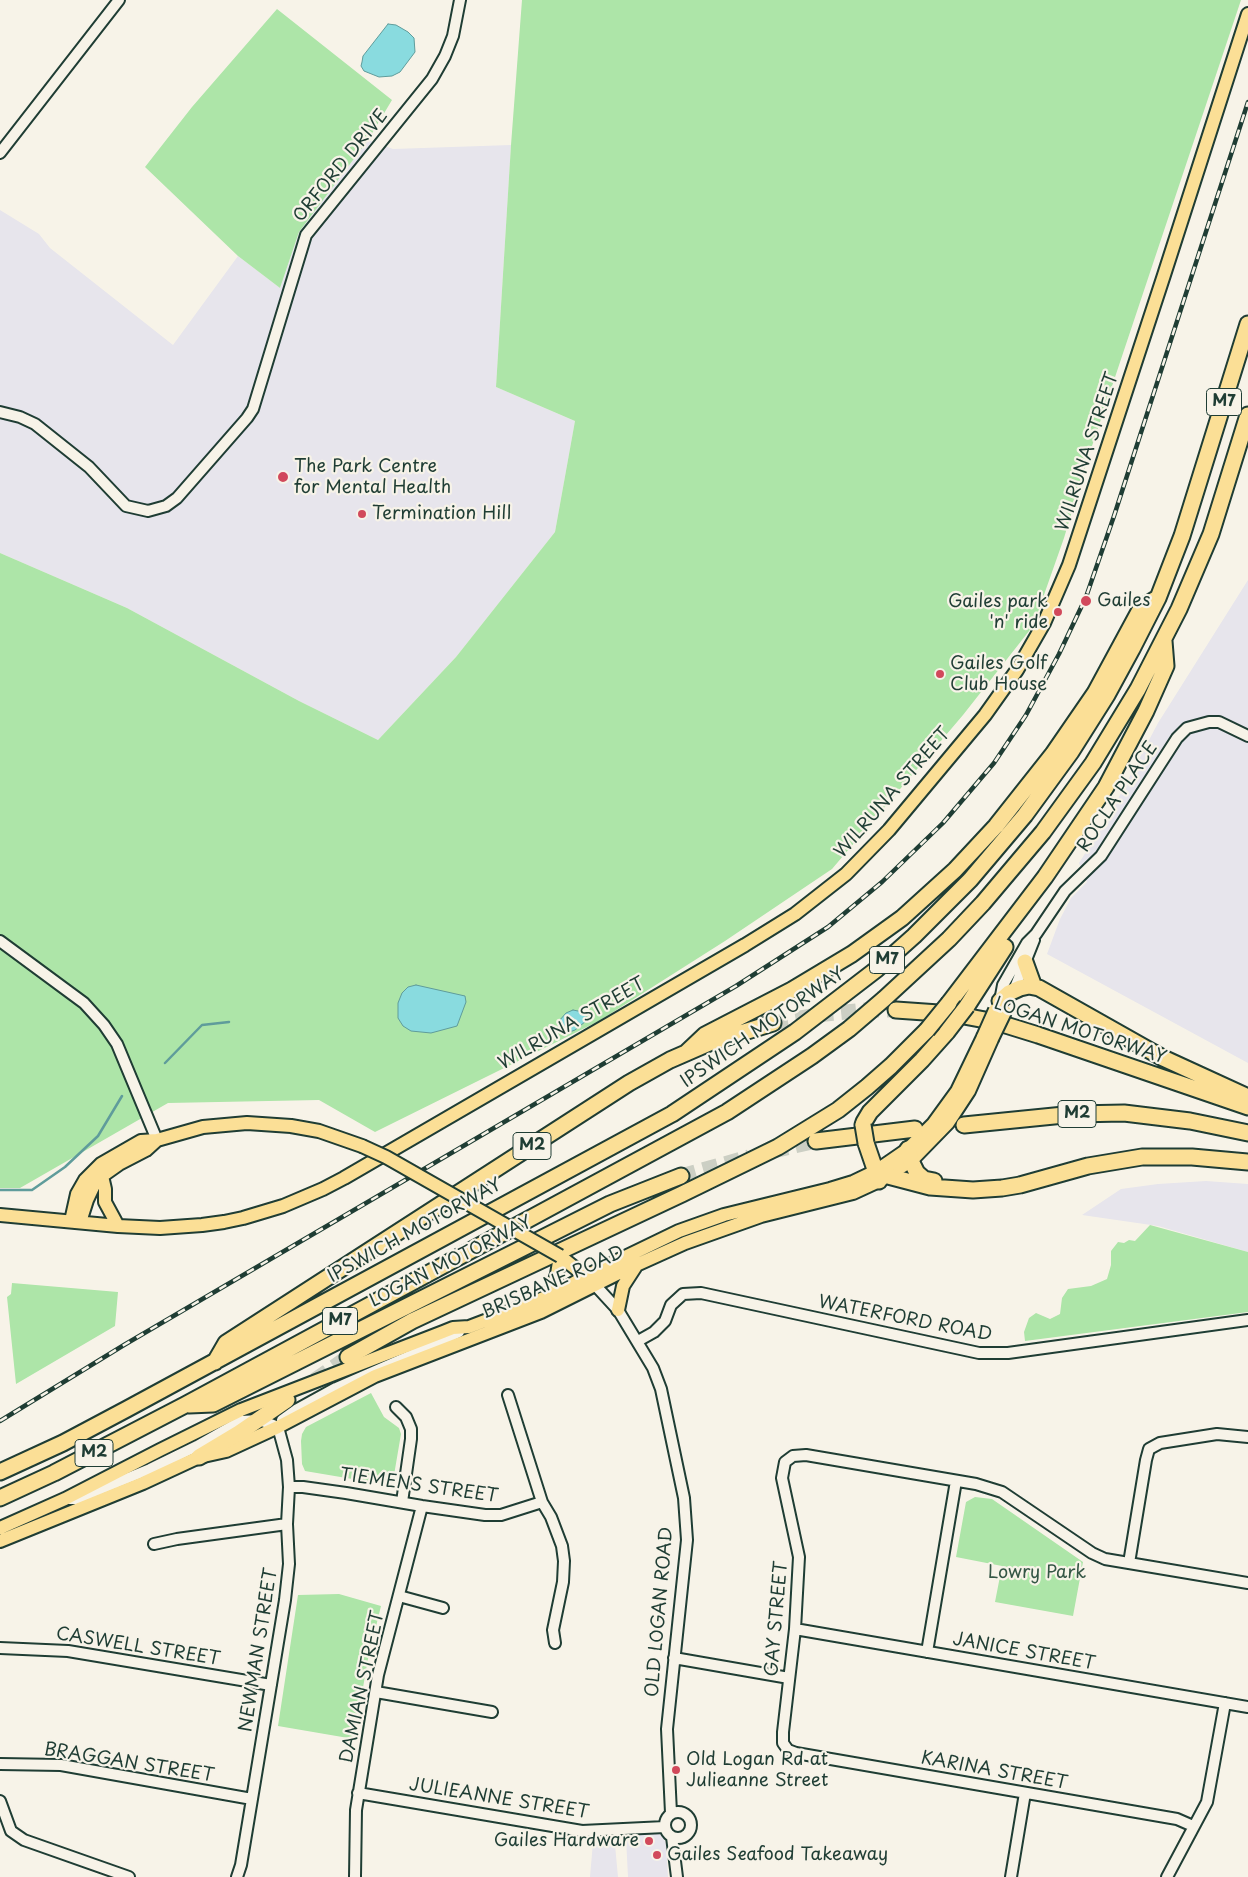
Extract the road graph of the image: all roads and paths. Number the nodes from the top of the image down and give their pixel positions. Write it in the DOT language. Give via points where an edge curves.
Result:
graph roads {
  1 [pos="119,0"];
  2 [pos="460,0"];
  3 [pos="1248,14"];
  4 [pos="0,153"];
  5 [pos="1248,324"];
  6 [pos="0,412"];
  7 [pos="1248,415"];
  8 [pos="1158,598"];
  9 [pos="1164,639"];
  10 [pos="1248,736"];
  11 [pos="1015,918"];
  12 [pos="1036,934"];
  13 [pos="0,941"];
  14 [pos="1025,962"];
  15 [pos="1034,987"];
  16 [pos="1014,990"];
  17 [pos="1000,1008"];
  18 [pos="896,1010"];
  19 [pos="773,1023"];
  20 [pos="687,1052"];
  21 [pos="1248,1097"];
  22 [pos="1248,1107"];
  23 [pos="964,1125"];
  24 [pos="915,1129"];
  25 [pos="1248,1133"];
  26 [pos="157,1140"];
  27 [pos="816,1142"];
  28 [pos="909,1155"];
  29 [pos="1248,1162"];
  30 [pos="102,1176"];
  31 [pos="681,1176"];
  32 [pos="881,1176"];
  33 [pos="946,1188"];
  34 [pos="0,1215"];
  35 [pos="76,1222"];
  36 [pos="118,1226"];
  37 [pos="561,1259"];
  38 [pos="636,1266"];
  39 [pos="586,1276"];
  40 [pos="595,1286"];
  41 [pos="550,1295"];
  42 [pos="618,1310"];
  43 [pos="1248,1320"];
  44 [pos="469,1327"];
  45 [pos="638,1341"];
  46 [pos="348,1356"];
  47 [pos="215,1362"];
  48 [pos="508,1395"];
  49 [pos="287,1400"];
  50 [pos="185,1405"];
  51 [pos="396,1407"];
  52 [pos="260,1420"];
  53 [pos="278,1428"];
  54 [pos="1248,1437"];
  55 [pos="199,1457"];
  56 [pos="0,1472"];
  57 [pos="956,1481"];
  58 [pos="289,1487"];
  59 [pos="0,1498"];
  60 [pos="65,1499"];
  61 [pos="402,1502"];
  62 [pos="542,1502"];
  63 [pos="422,1506"];
  64 [pos="287,1524"];
  65 [pos="0,1528"];
  66 [pos="0,1541"];
  67 [pos="154,1544"];
  68 [pos="1129,1563"];
  69 [pos="1248,1583"];
  70 [pos="399,1596"];
  71 [pos="443,1608"];
  72 [pos="795,1629"];
  73 [pos="554,1643"];
  74 [pos="0,1648"];
  75 [pos="927,1652"];
  76 [pos="674,1658"];
  77 [pos="789,1678"];
  78 [pos="271,1685"];
  79 [pos="376,1692"];
  80 [pos="1225,1703"];
  81 [pos="1248,1707"];
  82 [pos="492,1712"];
  83 [pos="788,1750"];
  84 [pos="0,1764"];
  85 [pos="358,1793"];
  86 [pos="1025,1793"];
  87 [pos="252,1799"];
  88 [pos="0,1802"];
  89 [pos="676,1813"];
  90 [pos="1193,1826"];
  91 [pos="665,1827"];
  92 [pos="685,1836"];
  93 [pos="672,1837"];
  94 [pos="676,1858"];
  95 [pos="129,1877"];
  96 [pos="237,1877"];
  97 [pos="355,1877"];
  98 [pos="677,1877"];
  99 [pos="1011,1877"];
  100 [pos="1167,1877"];
  1 -- 4 [label="street"];
  2 -- 6 [label="street, ORFORD DRIVE" via="453,36 432,78 306,235 253,409 184,492 166,506 148,511 126,506 89,467 36,424"];
  3 -- 36 [label="main road, WILRUNA STREET" via="1069,565 1044,623 1017,670 984,715 889,830 846,874 786,919 323,1189 283,1206 224,1222 167,1228"];
  5 -- 8 [label="highway, IPSWICH MOTORWAY / M7" via="1193,504"];
  7 -- 9 [label="highway, M7" via="1211,534"];
  8 -- 20 [label="highway" via="1141,608 1095,693 1053,754 996,826 949,876 902,918 852,954 792,990 705,1035"];
  8 -- 47 [label="highway, IPSWICH MOTORWAY / M7" via="1107,695 1025,816 965,886 878,969 768,1052 672,1114"];
  9 -- 11 [label="highway" via="1166,666 1127,749 1106,787"];
  9 -- 50 [label="highway, M7" via="1094,763 1043,832 949,940 849,1029 727,1112"];
  10 -- 12 [label="street, ROCLA PLACE" via="1219,722 1187,728 1177,738 1101,856 1065,891"];
  11 -- 32 [label="highway, bridge" via="1010,938 967,1006 864,1122 866,1144"];
  11 -- 46 [label="highway, bridge" via="927,1030 891,1066 838,1110 778,1147 412,1321"];
  12 -- 14 [label="street, ROCLA PLACE"];
  12 -- 17 [label="street, ROCLA PLACE" via="1027,943 1003,985"];
  13 -- 26 [label="street" via="84,1003 104,1025 117,1044"];
  14 -- 15 [label="highway"];
  14 -- 16 [label="street, ROCLA PLACE"];
  15 -- 16 [label="highway"];
  15 -- 21 [label="highway" via="1154,1053"];
  16 -- 17 [label="highway"];
  17 -- 28 [label="main road, BRISBANE ROAD, bridge" via="988,1038 950,1102"];
  18 -- 22 [label="highway, LOGAN MOTORWAY" via="953,1014 996,1022"];
  19 -- 20 [label="highway, M2" via="728,1035"];
  20 -- 47 [label="highway, M2" via="629,1083 226,1343"];
  23 -- 25 [label="highway, M2" via="1074,1114 1124,1113 1190,1121"];
  24 -- 27 [label="highway"];
  26 -- 30 [label="main road, OLD LOGAN ROAD"];
  26 -- 35 [label="main road, OLD LOGAN ROAD" via="141,1141 131,1146 93,1172 77,1194"];
  26 -- 37 [label="main road, OLD LOGAN ROAD, bridge" via="203,1127 247,1123 319,1131 362,1146 394,1162"];
  28 -- 32 [label="main road, BRISBANE ROAD"];
  28 -- 33 [label="highway" via="920,1176"];
  29 -- 33 [label="highway" via="1142,1157 1088,1166 1002,1188"];
  30 -- 35 [label="main road, OLD LOGAN ROAD"];
  30 -- 36 [label="main road" via="105,1202"];
  31 -- 50 [label="highway, LOGAN MOTORWAY / M2" via="602,1208 212,1404"];
  32 -- 33 [label="highway"];
  32 -- 38 [label="main road, BRISBANE ROAD" via="845,1196 736,1224"];
  32 -- 39 [label="main road, BRISBANE ROAD" via="695,1224"];
  34 -- 35 [label="main road, WILRUNA STREET"];
  35 -- 36 [label="main road, WILRUNA STREET"];
  37 -- 39 [label="main road, OLD LOGAN ROAD"];
  37 -- 41 [label="main road"];
  38 -- 40 [label="main road, BRISBANE ROAD"];
  38 -- 42 [label="main road" via="623,1286"];
  39 -- 40 [label="main road, OLD LOGAN ROAD"];
  39 -- 41 [label="main road, BRISBANE ROAD"];
  40 -- 42 [label="street, OLD LOGAN ROAD"];
  40 -- 53 [label="main road, BRISBANE ROAD" via="541,1312 375,1376"];
  41 -- 44 [label="main road, BRISBANE ROAD"];
  42 -- 45 [label="street, OLD LOGAN ROAD"];
  43 -- 45 [label="street, WATERFORD ROAD" via="1008,1353 979,1353 701,1293 683,1294 671,1306 665,1321"];
  44 -- 53 [label="street" via="336,1388 296,1410"];
  44 -- 60 [label="main road, BRISBANE ROAD" via="453,1328 249,1406"];
  45 -- 76 [label="street, OLD LOGAN ROAD" via="654,1368 661,1389 684,1498 687,1540"];
  47 -- 56 [label="highway, IPSWICH MOTORWAY / M2" via="63,1443"];
  48 -- 62 [label="street"];
  49 -- 52 [label="highway"];
  50 -- 59 [label="highway, M2" via="54,1474"];
  51 -- 61 [label="street" via="406,1417 411,1429"];
  52 -- 53 [label="street"];
  52 -- 55 [label="highway"];
  52 -- 60 [label="street" via="241,1420 150,1469 77,1499"];
  53 -- 55 [label="main road, BRISBANE ROAD" via="226,1451"];
  53 -- 58 [label="street, NEWMAN STREET" via="286,1451"];
  54 -- 68 [label="street" via="1217,1434 1160,1443 1149,1449"];
  55 -- 66 [label="main road, BRISBANE ROAD"];
  57 -- 68 [label="street" via="1002,1492 1092,1553"];
  57 -- 72 [label="street, GAY STREET" via="806,1455 793,1456 785,1462 782,1478 800,1557"];
  57 -- 75 [label="street"];
  58 -- 61 [label="street, TIEMENS STREET" via="303,1486"];
  58 -- 64 [label="street, NEWMAN STREET"];
  60 -- 65 [label="main road, BRISBANE ROAD"];
  61 -- 63 [label="street, TIEMENS STREET"];
  62 -- 63 [label="street, TIEMENS STREET" via="501,1516"];
  62 -- 73 [label="street" via="562,1546 564,1561 553,1630"];
  63 -- 70 [label="street, DAMIAN STREET"];
  64 -- 67 [label="street"];
  64 -- 78 [label="street, NEWMAN STREET" via="289,1564"];
  68 -- 69 [label="street"];
  70 -- 71 [label="street"];
  70 -- 79 [label="street, DAMIAN STREET" via="381,1660"];
  72 -- 75 [label="street, JANICE STREET"];
  72 -- 77 [label="street, GAY STREET"];
  74 -- 78 [label="street, CASWELL STREET" via="77,1652"];
  75 -- 80 [label="street, JANICE STREET"];
  76 -- 77 [label="street"];
  76 -- 89 [label="street, OLD LOGAN ROAD" via="667,1729 670,1787"];
  77 -- 83 [label="street, GAY STREET" via="783,1732 783,1744"];
  78 -- 87 [label="street, NEWMAN STREET"];
  79 -- 82 [label="street"];
  79 -- 85 [label="street, DAMIAN STREET"];
  80 -- 81 [label="street, JANICE STREET"];
  80 -- 90 [label="street" via="1207,1802"];
  83 -- 86 [label="street, KARINA STREET"];
  84 -- 87 [label="street, BRAGGAN STREET" via="61,1765"];
  85 -- 91 [label="street, JULIEANNE STREET" via="582,1831"];
  85 -- 97 [label="street, DAMIAN STREET"];
  86 -- 90 [label="street, KARINA STREET" via="1177,1819"];
  86 -- 99 [label="street"];
  87 -- 96 [label="street, NEWMAN STREET"];
  88 -- 95 [label="street" via="11,1831 24,1840"];
  89 -- 91 [label="street" via="666,1818"];
  89 -- 92 [label="street" via="686,1814 691,1821"];
  90 -- 100 [label="street"];
  91 -- 93 [label="street"];
  92 -- 93 [label="street"];
  92 -- 94 [label="street"];
  93 -- 94 [label="street"];
  94 -- 98 [label="street"];
}
